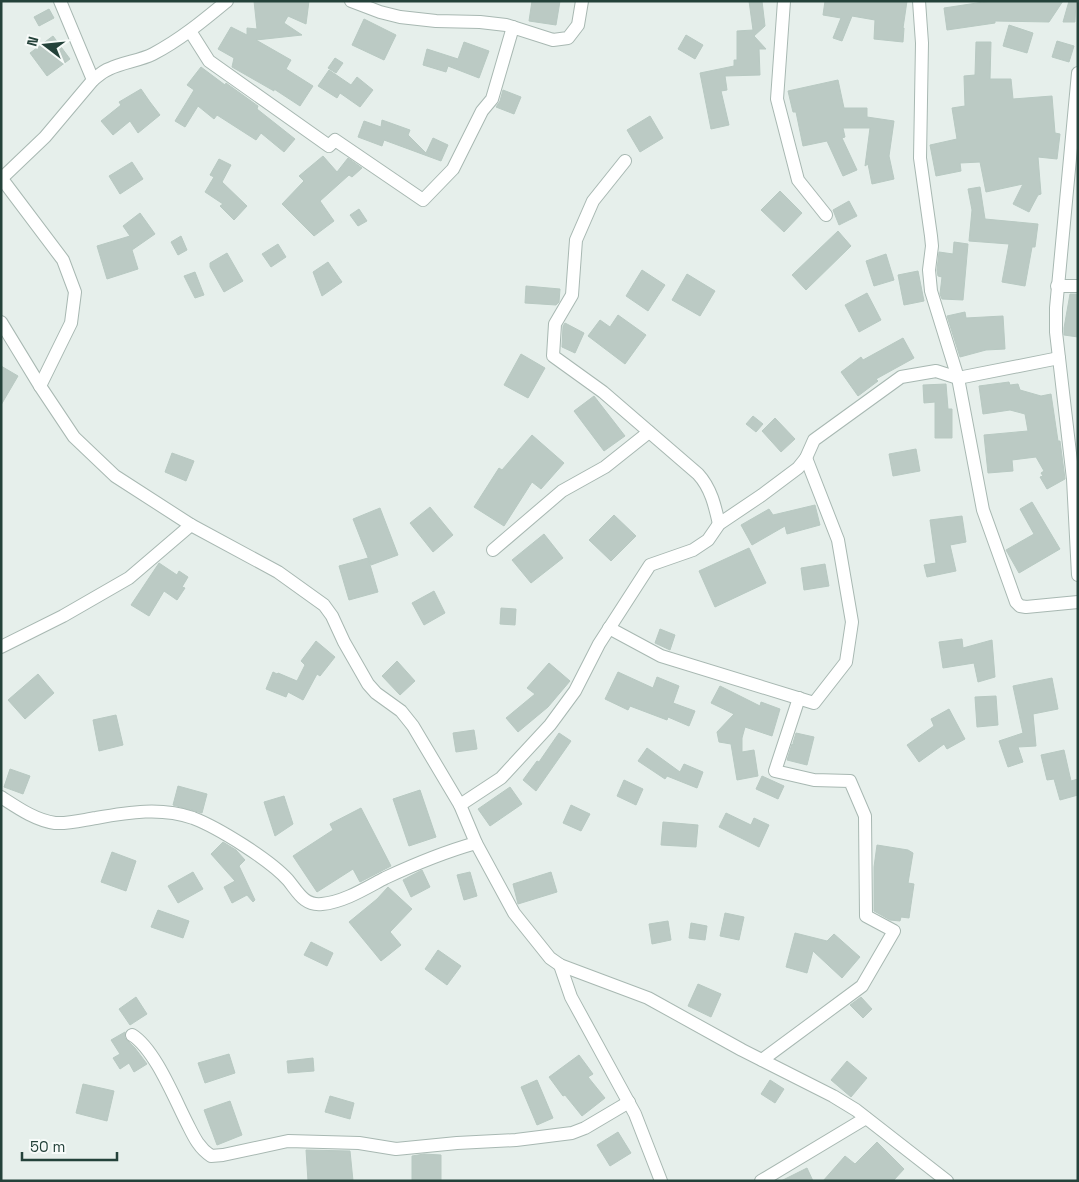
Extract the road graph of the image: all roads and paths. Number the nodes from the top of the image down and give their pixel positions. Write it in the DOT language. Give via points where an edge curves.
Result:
graph roads {
  1 [pos="60,1"];
  2 [pos="227,1"];
  3 [pos="351,1"];
  4 [pos="582,1"];
  5 [pos="784,1"];
  6 [pos="919,1"];
  7 [pos="513,27"];
  8 [pos="190,31"];
  9 [pos="1078,74"];
  10 [pos="93,80"];
  11 [pos="625,161"];
  12 [pos="2,179"];
  13 [pos="826,215"];
  14 [pos="1057,286"];
  15 [pos="1078,286"];
  16 [pos="1,322"];
  17 [pos="1059,358"];
  18 [pos="958,378"];
  19 [pos="40,386"];
  20 [pos="649,432"];
  21 [pos="806,458"];
  22 [pos="719,524"];
  23 [pos="191,525"];
  24 [pos="493,550"];
  25 [pos="1078,575"];
  26 [pos="1078,602"];
  27 [pos="609,628"];
  28 [pos="1,647"];
  29 [pos="798,698"];
  30 [pos="1,797"];
  31 [pos="460,806"];
  32 [pos="476,844"];
  33 [pos="560,965"];
  34 [pos="132,1036"];
  35 [pos="762,1060"];
  36 [pos="629,1102"];
  37 [pos="866,1118"];
  38 [pos="938,1178"];
  39 [pos="661,1181"];
  40 [pos="761,1181"];
  1 -- 10 [label="street"];
  2 -- 8 [label="street"];
  3 -- 7 [label="street" via="400,17"];
  4 -- 7 [label="street" via="578,25 568,38 553,40"];
  5 -- 13 [label="street" via="777,99 798,180"];
  6 -- 18 [label="street" via="922,43 920,158 931,236 931,291"];
  7 -- 8 [label="street" via="492,99 482,111 453,169 423,200 336,140 329,146 209,61"];
  8 -- 10 [label="street" via="151,55 108,69"];
  9 -- 14 [label="street"];
  10 -- 12 [label="street" via="45,137"];
  11 -- 20 [label="street" via="593,201 576,240 572,294 555,324 553,356 603,392"];
  12 -- 19 [label="street" via="63,260 75,292 71,323"];
  14 -- 15 [label="street"];
  14 -- 17 [label="street"];
  16 -- 19 [label="street"];
  17 -- 18 [label="street"];
  17 -- 25 [label="street" via="1073,479"];
  18 -- 21 [label="street" via="936,371 901,377 814,440"];
  18 -- 26 [label="street" via="983,510 1016,602 1026,607"];
  19 -- 23 [label="street" via="74,437 115,476"];
  20 -- 22 [label="street" via="704,479 715,502"];
  20 -- 24 [label="street" via="606,468 562,491"];
  21 -- 22 [label="street" via="798,468"];
  21 -- 29 [label="street" via="838,540 852,622 846,662 814,703"];
  22 -- 27 [label="street" via="700,546 650,565"];
  23 -- 28 [label="street" via="129,578"];
  23 -- 31 [label="street" via="278,572 324,605 368,684 401,711 413,726"];
  27 -- 29 [label="street" via="660,656"];
  27 -- 31 [label="street" via="575,691 539,739 501,778"];
  29 -- 35 [label="street" via="775,771 814,780 850,781 865,816 866,916 894,931 862,986"];
  30 -- 32 [label="street" via="25,812 55,823 159,811 195,819 223,833 272,866 303,900 312,904 339,900 419,862"];
  31 -- 32 [label="street"];
  32 -- 33 [label="street" via="514,913 550,958"];
  33 -- 35 [label="street" via="648,998"];
  33 -- 36 [label="street" via="571,996"];
  34 -- 36 [label="street" via="140,1040 151,1055 198,1144 211,1156 288,1141 359,1143 396,1149 572,1133"];
  35 -- 37 [label="street" via="833,1096"];
  36 -- 39 [label="street"];
  37 -- 38 [label="street"];
  37 -- 40 [label="street"];
}
